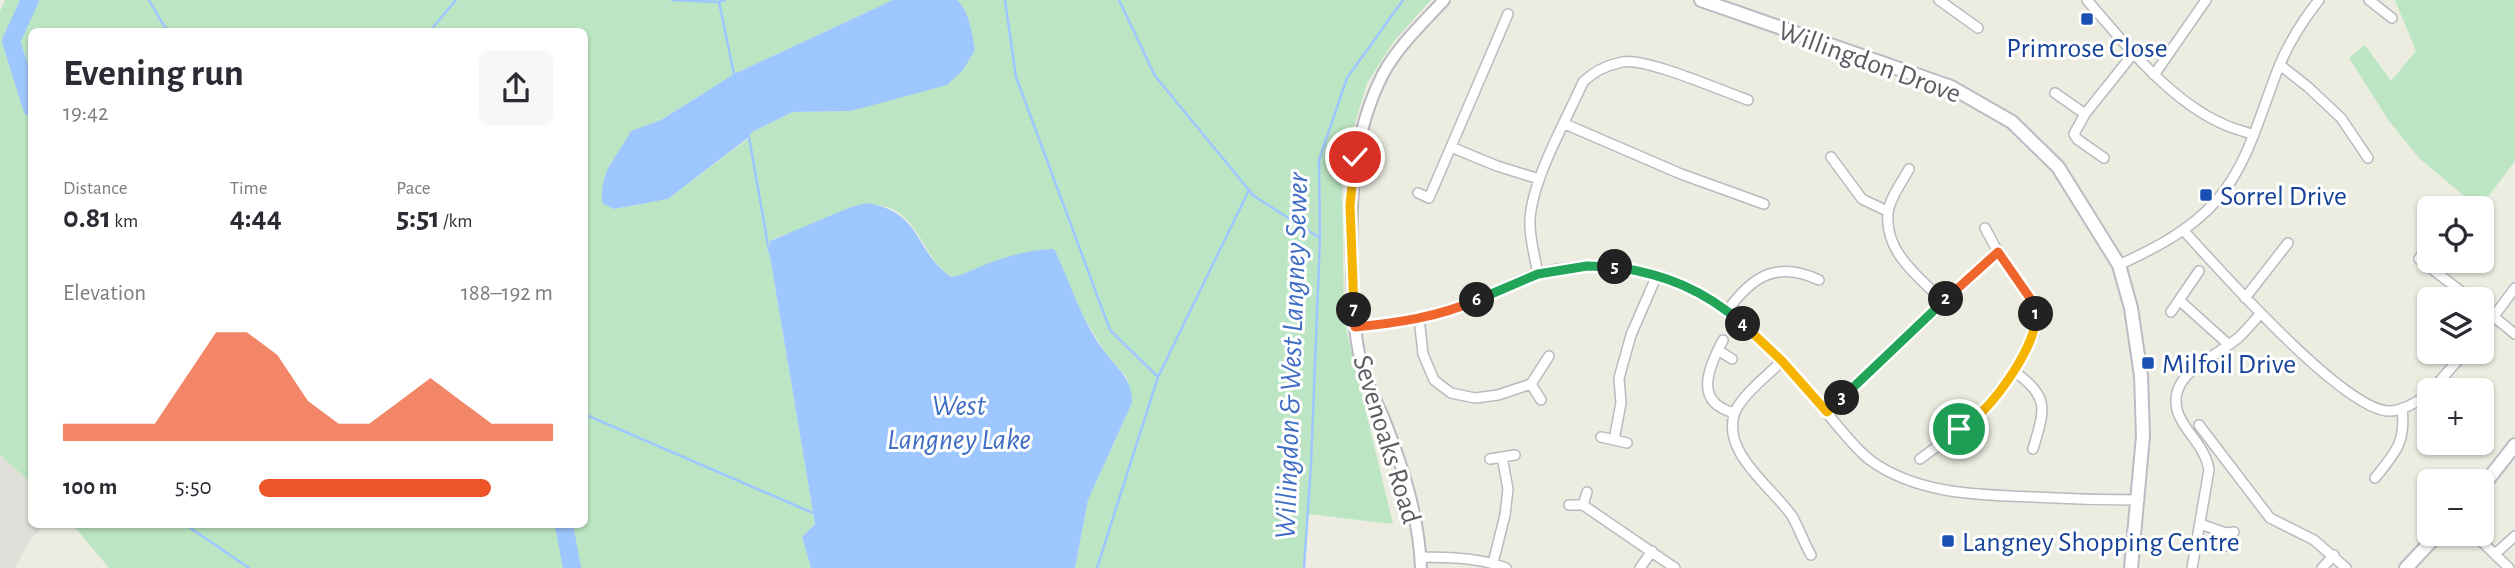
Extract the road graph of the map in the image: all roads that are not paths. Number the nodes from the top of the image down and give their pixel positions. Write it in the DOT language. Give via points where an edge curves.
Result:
graph roads {
  1 [pos="1444,0"];
  2 [pos="1939,0"];
  3 [pos="2087,0"];
  4 [pos="2206,0"];
  5 [pos="2319,0"];
  6 [pos="2369,0"];
  7 [pos="1706,1"];
  8 [pos="1508,14"];
  9 [pos="2392,18"];
  10 [pos="1978,28"];
  11 [pos="2133,54"];
  12 [pos="2280,65"];
  13 [pos="2154,75"];
  14 [pos="2055,93"];
  15 [pos="1748,100"];
  16 [pos="2085,114"];
  17 [pos="1565,124"];
  18 [pos="2254,135"];
  19 [pos="1451,147"];
  20 [pos="1831,156"];
  21 [pos="2104,158"];
  22 [pos="2368,158"];
  23 [pos="1909,169"];
  24 [pos="1539,179"];
  25 [pos="1418,193"];
  26 [pos="1764,204"];
  27 [pos="1887,211"];
  28 [pos="1985,228"];
  29 [pos="2184,231"];
  30 [pos="2288,243"];
  31 [pos="1998,252"];
  32 [pos="2119,265"];
  33 [pos="2199,271"];
  34 [pos="2437,273"];
  35 [pos="1538,274"];
  36 [pos="1657,275"];
  37 [pos="1819,280"];
  38 [pos="2455,287"];
  39 [pos="2515,288"];
  40 [pos="2245,298"];
  41 [pos="2179,300"];
  42 [pos="1943,301"];
  43 [pos="1727,311"];
  44 [pos="2171,312"];
  45 [pos="2260,314"];
  46 [pos="2494,317"];
  47 [pos="1419,318"];
  48 [pos="1355,327"];
  49 [pos="2515,334"];
  50 [pos="1723,340"];
  51 [pos="2229,345"];
  52 [pos="1718,350"];
  53 [pos="1549,356"];
  54 [pos="1732,359"];
  55 [pos="1782,361"];
  56 [pos="2455,364"];
  57 [pos="2014,371"];
  58 [pos="2443,378"];
  59 [pos="1531,384"];
  60 [pos="1541,400"];
  61 [pos="2417,400"];
  62 [pos="2402,408"];
  63 [pos="1827,412"];
  64 [pos="1735,413"];
  65 [pos="2199,425"];
  66 [pos="1601,438"];
  67 [pos="1614,440"];
  68 [pos="1627,443"];
  69 [pos="2515,446"];
  70 [pos="2033,449"];
  71 [pos="1515,455"];
  72 [pos="1502,457"];
  73 [pos="1490,459"];
  74 [pos="1920,459"];
  75 [pos="2494,472"];
  76 [pos="2375,478"];
  77 [pos="1587,492"];
  78 [pos="2139,500"];
  79 [pos="1569,505"];
  80 [pos="1583,505"];
  81 [pos="2200,524"];
  82 [pos="2515,536"];
  83 [pos="2427,546"];
  84 [pos="2487,546"];
  85 [pos="2226,547"];
  86 [pos="1652,551"];
  87 [pos="2495,554"];
  88 [pos="1811,555"];
  89 [pos="2334,555"];
  90 [pos="1421,563"];
  91 [pos="1493,563"];
  92 [pos="1506,568"];
  93 [pos="1640,568"];
  94 [pos="1675,568"];
  95 [pos="2131,568"];
  96 [pos="2192,568"];
  97 [pos="2322,568"];
  98 [pos="2346,568"];
  99 [pos="2406,568"];
  100 [pos="2509,568"];
  1 -- 48 [label="street, Sevenoaks Road" via="1384,72 1366,115 1350,205"];
  2 -- 10 [label="street"];
  3 -- 11 [label="street"];
  4 -- 13 [label="street"];
  5 -- 12 [label="street"];
  6 -- 9 [label="street"];
  7 -- 32 [label="main road, Willingdon Drove" via="1951,87 2012,122 2058,167"];
  8 -- 19 [label="street"];
  11 -- 13 [label="street"];
  11 -- 16 [label="street"];
  12 -- 18 [label="street"];
  12 -- 22 [label="street" via="2341,118"];
  13 -- 18 [label="street" via="2222,124"];
  14 -- 16 [label="street"];
  15 -- 17 [label="street" via="1642,62 1623,61 1583,82"];
  16 -- 21 [label="street" via="2074,134"];
  17 -- 24 [label="street"];
  17 -- 26 [label="street"];
  18 -- 29 [label="street" via="2218,200"];
  19 -- 24 [label="street"];
  19 -- 25 [label="street" via="1429,198"];
  20 -- 27 [label="street" via="1862,199"];
  23 -- 27 [label="street"];
  24 -- 35 [label="street" via="1530,222"];
  27 -- 42 [label="street" via="1889,239 1898,256"];
  28 -- 31 [label="street"];
  29 -- 32 [label="street"];
  29 -- 40 [label="street"];
  30 -- 40 [label="street"];
  31 -- 42 [label="street"];
  31 -- 57 [label="street" via="2032,301 2036,316 2034,334"];
  32 -- 78 [label="main road, Willingdon Drove" via="2141,376"];
  33 -- 41 [label="street"];
  34 -- 38 [label="street"];
  35 -- 36 [label="street" via="1587,266"];
  35 -- 47 [label="street" via="1456,309"];
  36 -- 43 [label="street" via="1691,287"];
  36 -- 67 [label="street" via="1631,335 1619,378 1621,403"];
  37 -- 43 [label="street" via="1787,270 1772,273 1753,281"];
  39 -- 46 [label="street"];
  40 -- 45 [label="street"];
  41 -- 44 [label="street"];
  41 -- 51 [label="street"];
  42 -- 63 [label="street"];
  43 -- 55 [label="street"];
  45 -- 51 [label="street"];
  45 -- 62 [label="street" via="2364,403 2389,411"];
  46 -- 49 [label="street"];
  47 -- 48 [label="street"];
  47 -- 59 [label="street" via="1423,354 1434,380 1451,393 1475,398"];
  48 -- 90 [label="street, Sevenoaks Road" via="1365,374 1415,514"];
  50 -- 52 [label="street"];
  51 -- 81 [label="street" via="2189,372 2175,398 2179,415 2207,456"];
  52 -- 54 [label="street"];
  52 -- 64 [label="street" via="1707,392 1713,403"];
  53 -- 59 [label="street"];
  55 -- 63 [label="street"];
  55 -- 64 [label="street"];
  56 -- 58 [label="street"];
  57 -- 70 [label="street" via="2038,392 2042,405"];
  57 -- 74 [label="street" via="1981,414"];
  59 -- 60 [label="street"];
  61 -- 62 [label="street"];
  62 -- 76 [label="street" via="2399,448"];
  63 -- 78 [label="street" via="1869,459 1922,484 1968,494"];
  64 -- 88 [label="street" via="1737,448 1792,517"];
  65 -- 89 [label="street" via="2270,518"];
  66 -- 67 [label="street"];
  67 -- 68 [label="street"];
  69 -- 75 [label="main road"];
  71 -- 72 [label="street"];
  72 -- 73 [label="street"];
  72 -- 91 [label="street" via="1508,489"];
  77 -- 80 [label="street"];
  78 -- 95 [label="main road, Willingdon Drove"];
  79 -- 80 [label="street"];
  80 -- 86 [label="street"];
  81 -- 85 [label="street" via="2230,532"];
  81 -- 96 [label="street"];
  82 -- 87 [label="street"];
  83 -- 99 [label="main road"];
  84 -- 87 [label="street"];
  86 -- 93 [label="street"];
  86 -- 94 [label="street"];
  87 -- 100 [label="street"];
  89 -- 97 [label="street"];
  89 -- 98 [label="street"];
  90 -- 91 [label="street" via="1468,559"];
  91 -- 92 [label="street"];
}
